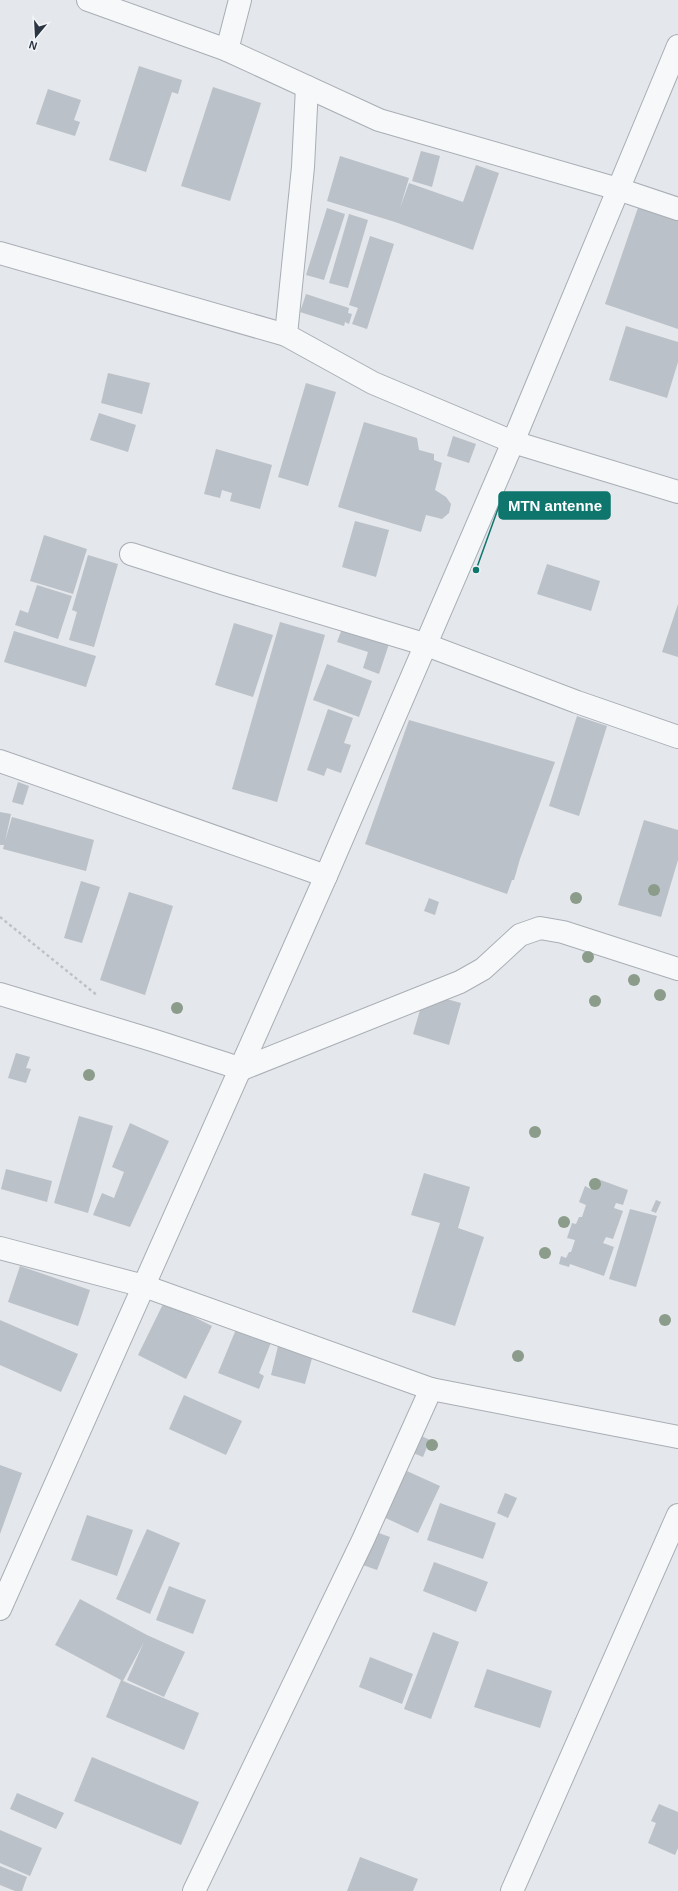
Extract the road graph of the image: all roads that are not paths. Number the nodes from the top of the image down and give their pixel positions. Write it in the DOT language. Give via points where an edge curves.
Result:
graph roads {
  1 [pos="88,0"];
  2 [pos="240,0"];
  3 [pos="678,46"];
  4 [pos="227,50"];
  5 [pos="307,87"];
  6 [pos="618,190"];
  7 [pos="678,209"];
  8 [pos="0,253"];
  9 [pos="286,335"];
  10 [pos="512,442"];
  11 [pos="678,492"];
  12 [pos="131,554"];
  13 [pos="424,644"];
  14 [pos="678,737"];
  15 [pos="0,761"];
  16 [pos="326,876"];
  17 [pos="678,969"];
  18 [pos="0,994"];
  19 [pos="242,1069"];
  20 [pos="0,1248"];
  21 [pos="144,1286"];
  22 [pos="431,1389"];
  23 [pos="678,1437"];
  24 [pos="678,1515"];
  25 [pos="0,1609"];
  26 [pos="194,1891"];
  27 [pos="512,1891"];
  1 -- 4 [label="street"];
  2 -- 4 [label="street"];
  3 -- 6 [label="street"];
  4 -- 5 [label="street"];
  5 -- 6 [label="street" via="379,120"];
  5 -- 9 [label="street" via="303,167"];
  6 -- 7 [label="street"];
  6 -- 10 [label="street"];
  8 -- 9 [label="street"];
  9 -- 10 [label="street" via="373,383"];
  10 -- 11 [label="street"];
  10 -- 13 [label="street"];
  12 -- 13 [label="street"];
  13 -- 14 [label="street"];
  13 -- 16 [label="street"];
  15 -- 16 [label="street"];
  16 -- 19 [label="street"];
  17 -- 19 [label="street" via="563,932 540,928 520,935 483,969 460,982"];
  18 -- 19 [label="street"];
  19 -- 21 [label="street"];
  20 -- 21 [label="street"];
  21 -- 22 [label="street"];
  21 -- 25 [label="street"];
  22 -- 23 [label="street"];
  22 -- 26 [label="street" via="363,1540"];
  24 -- 27 [label="street"];
}
